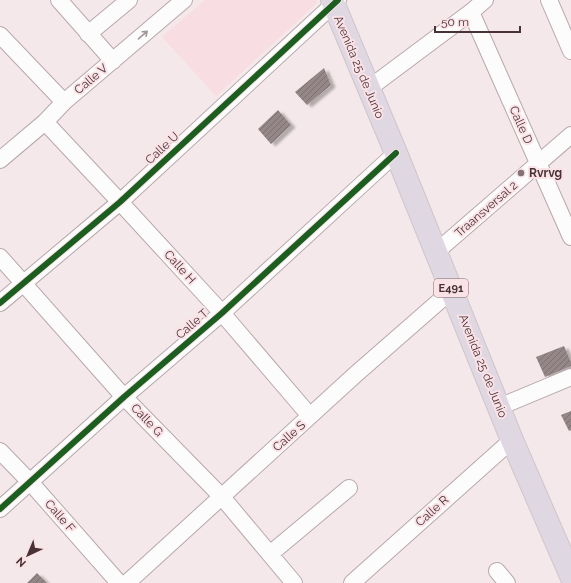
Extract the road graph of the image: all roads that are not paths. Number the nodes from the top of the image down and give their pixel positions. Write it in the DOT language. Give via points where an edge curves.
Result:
graph roads {
  1 [pos="59,0"];
  2 [pos="128,0"];
  3 [pos="184,0"];
  4 [pos="485,0"];
  5 [pos="549,0"];
  6 [pos="335,1"];
  7 [pos="471,12"];
  8 [pos="88,34"];
  9 [pos="0,35"];
  10 [pos="571,50"];
  11 [pos="113,61"];
  12 [pos="368,89"];
  13 [pos="64,102"];
  14 [pos="46,122"];
  15 [pos="571,135"];
  16 [pos="396,153"];
  17 [pos="0,160"];
  18 [pos="538,164"];
  19 [pos="120,202"];
  20 [pos="571,237"];
  21 [pos="436,252"];
  22 [pos="0,257"];
  23 [pos="23,284"];
  24 [pos="452,290"];
  25 [pos="0,303"];
  26 [pos="222,313"];
  27 [pos="571,377"];
  28 [pos="124,397"];
  29 [pos="499,407"];
  30 [pos="310,416"];
  31 [pos="512,440"];
  32 [pos="0,451"];
  33 [pos="31,483"];
  34 [pos="349,488"];
  35 [pos="222,497"];
  36 [pos="0,509"];
  37 [pos="270,554"];
  38 [pos="497,571"];
  39 [pos="571,574"];
  40 [pos="119,583"];
  41 [pos="127,583"];
  42 [pos="294,583"];
  43 [pos="352,583"];
  44 [pos="507,583"];
  1 -- 8 [label="street"];
  2 -- 8 [label="street"];
  11 -- 3 [label="street, Calle V, one-way"];
  4 -- 7 [label="street"];
  5 -- 10 [label="street"];
  6 -- 12 [label="highway, Avenida 25 de Junio / E491"];
  6 -- 19 [label="street, Calle U"];
  7 -- 12 [label="street"];
  7 -- 18 [label="street, Calle D"];
  8 -- 11 [label="street"];
  9 -- 13 [label="street"];
  11 -- 13 [label="street, Calle V"];
  12 -- 16 [label="highway, Avenida 25 de Junio / E491"];
  13 -- 14 [label="street, Calle V"];
  14 -- 17 [label="street, Calle V"];
  14 -- 19 [label="street, Calle H"];
  15 -- 18 [label="street, Traansversal 2"];
  16 -- 21 [label="highway, Avenida 25 de Junio / E491"];
  16 -- 26 [label="street, Calle T"];
  18 -- 20 [label="street, Calle D"];
  18 -- 21 [label="street, Traansversal 2"];
  19 -- 23 [label="street, Calle U"];
  19 -- 26 [label="street, Calle H"];
  21 -- 24 [label="highway, Avenida 25 de Junio / E491"];
  22 -- 23 [label="street, Calle G"];
  23 -- 25 [label="street, Calle U"];
  23 -- 28 [label="street, Calle G"];
  24 -- 29 [label="highway, Avenida 25 de Junio / E491"];
  24 -- 30 [label="street, Calle S"];
  26 -- 28 [label="street, Calle T"];
  26 -- 30 [label="street, Calle H"];
  27 -- 29 [label="street"];
  28 -- 33 [label="street, Calle T"];
  28 -- 35 [label="street, Calle G"];
  29 -- 31 [label="highway, Avenida 25 de Junio / E491"];
  30 -- 35 [label="street, Calle S"];
  31 -- 39 [label="highway, Avenida 25 de Junio / E491"];
  31 -- 43 [label="street, Calle R"];
  32 -- 33 [label="street, Calle F"];
  33 -- 36 [label="street, Calle T"];
  33 -- 40 [label="street, Calle F"];
  34 -- 37 [label="street"];
  35 -- 37 [label="street, Calle G"];
  35 -- 41 [label="street, Calle S"];
  37 -- 42 [label="street, Calle G"];
  38 -- 44 [label="street"];
}
